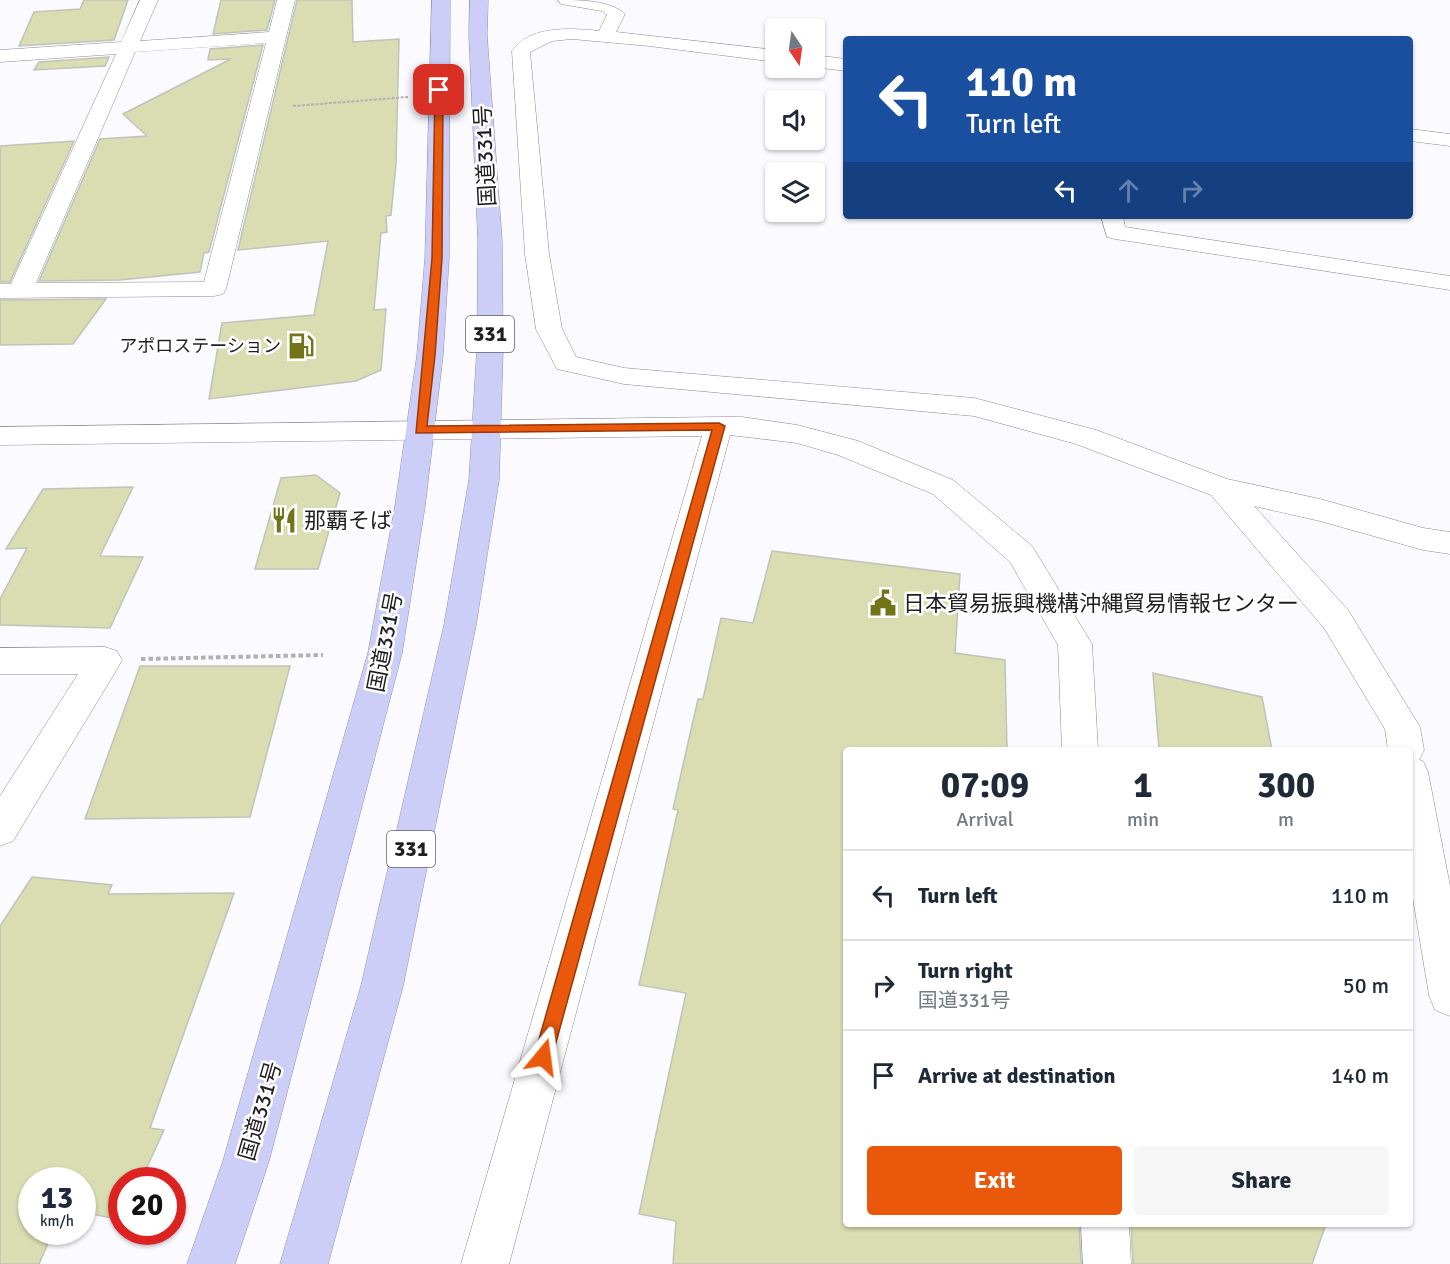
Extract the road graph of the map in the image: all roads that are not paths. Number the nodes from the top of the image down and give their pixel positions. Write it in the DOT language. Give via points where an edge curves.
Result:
graph roads {
  1 [pos="149,0"];
  2 [pos="286,0"];
  3 [pos="441,0"];
  4 [pos="479,0"];
  5 [pos="567,0"];
  6 [pos="605,37"];
  7 [pos="277,38"];
  8 [pos="129,48"];
  9 [pos="765,55"];
  10 [pos="0,56"];
  11 [pos="825,62"];
  12 [pos="843,65"];
  13 [pos="1413,135"];
  14 [pos="1450,140"];
  15 [pos="1113,219"];
  16 [pos="1450,283"];
  17 [pos="10,291"];
  18 [pos="719,426"];
  19 [pos="487,428"];
  20 [pos="420,430"];
  21 [pos="0,436"];
  22 [pos="1221,488"];
  23 [pos="1450,543"];
  24 [pos="0,661"];
  25 [pos="1080,747"];
  26 [pos="1405,747"];
  27 [pos="1413,789"];
  28 [pos="0,829"];
  29 [pos="1450,995"];
  30 [pos="1105,1227"];
  31 [pos="211,1264"];
  32 [pos="304,1264"];
  33 [pos="485,1264"];
  34 [pos="1107,1264"];
  1 -- 8 [label="street"];
  2 -- 7 [label="street"];
  3 -- 20 [label="highway, 国道331号 / 331" via="437,258"];
  4 -- 19 [label="highway, 国道331号 / 331" via="490,241"];
  5 -- 6 [label="street" via="607,7 616,14"];
  6 -- 9 [label="street"];
  6 -- 22 [label="street" via="549,36 521,51 537,254 549,329 566,363 624,376 974,406 1086,437"];
  7 -- 8 [label="street"];
  7 -- 17 [label="street" via="214,289"];
  8 -- 10 [label="street"];
  8 -- 17 [label="street"];
  11 -- 12 [label="street"];
  13 -- 14 [label="street"];
  15 -- 16 [label="street" via="1115,232"];
  18 -- 19 [label="street"];
  18 -- 25 [label="street" via="797,434 848,448 943,487 1021,554 1075,644"];
  18 -- 33 [label="street"];
  19 -- 20 [label="street"];
  19 -- 32 [label="highway, 国道331号 / 331" via="484,480 460,625 382,986"];
  20 -- 21 [label="street"];
  20 -- 31 [label="highway, 国道331号 / 331" via="385,653 256,1127"];
  22 -- 23 [label="street"];
  22 -- 26 [label="street" via="1336,619 1402,727"];
  24 -- 28 [label="street" via="105,660"];
  27 -- 29 [label="street"];
  30 -- 34 [label="street"];
}
